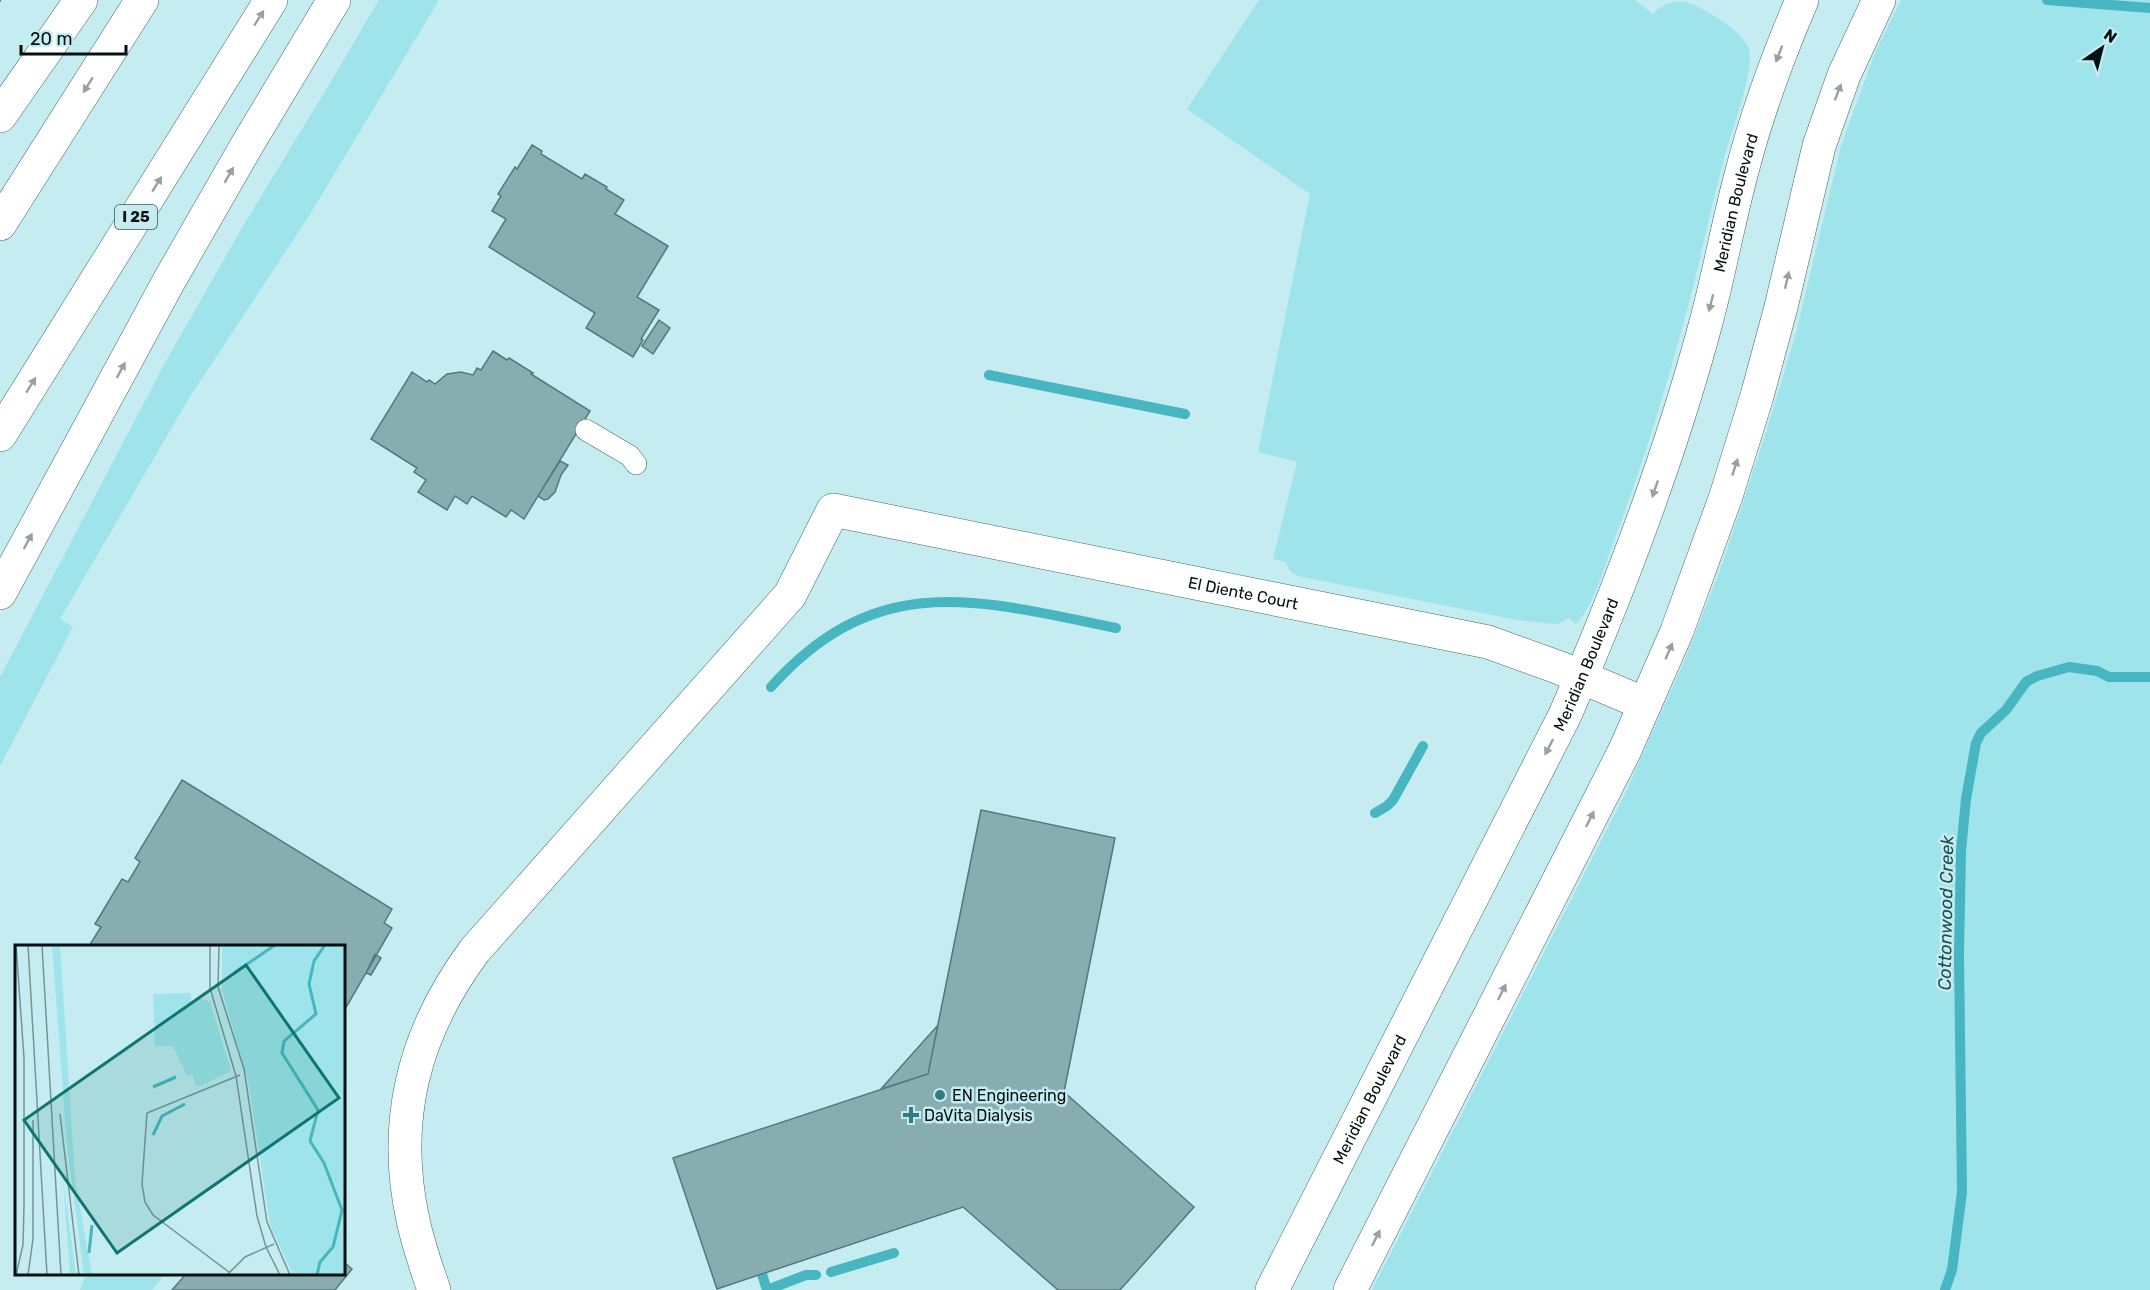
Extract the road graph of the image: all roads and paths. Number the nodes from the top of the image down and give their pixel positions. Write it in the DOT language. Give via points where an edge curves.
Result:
graph roads {
  1 [pos="81,0"];
  2 [pos="142,0"];
  3 [pos="271,0"];
  4 [pos="334,0"];
  5 [pos="1802,0"];
  6 [pos="1879,0"];
  7 [pos="0,116"];
  8 [pos="0,224"];
  9 [pos="586,430"];
  10 [pos="0,435"];
  11 [pos="636,464"];
  12 [pos="0,592"];
  13 [pos="1582,678"];
  14 [pos="1645,704"];
  15 [pos="434,1290"];
  16 [pos="1272,1290"];
  17 [pos="1350,1290"];
  1 -- 7 [label="main road"];
  2 -- 8 [label="main road, one-way"];
  10 -- 3 [label="main road, I 25, one-way"];
  12 -- 4 [label="main road, one-way" via="174,272"];
  5 -- 13 [label="main road, Meridian Boulevard, one-way" via="1753,130 1705,327 1660,474"];
  14 -- 6 [label="main road, one-way" via="1677,632 1726,496 1774,336 1822,138 1844,75"];
  9 -- 11 [label="lane" via="630,456"];
  13 -- 14 [label="main road, El Diente Court"];
  13 -- 15 [label="main road, El Diente Court" via="1488,642 833,510 790,595 475,950 432,1019 412,1077 404,1140 413,1222"];
  13 -- 16 [label="main road, Meridian Boulevard, one-way"];
  17 -- 14 [label="main road, one-way"];
}
